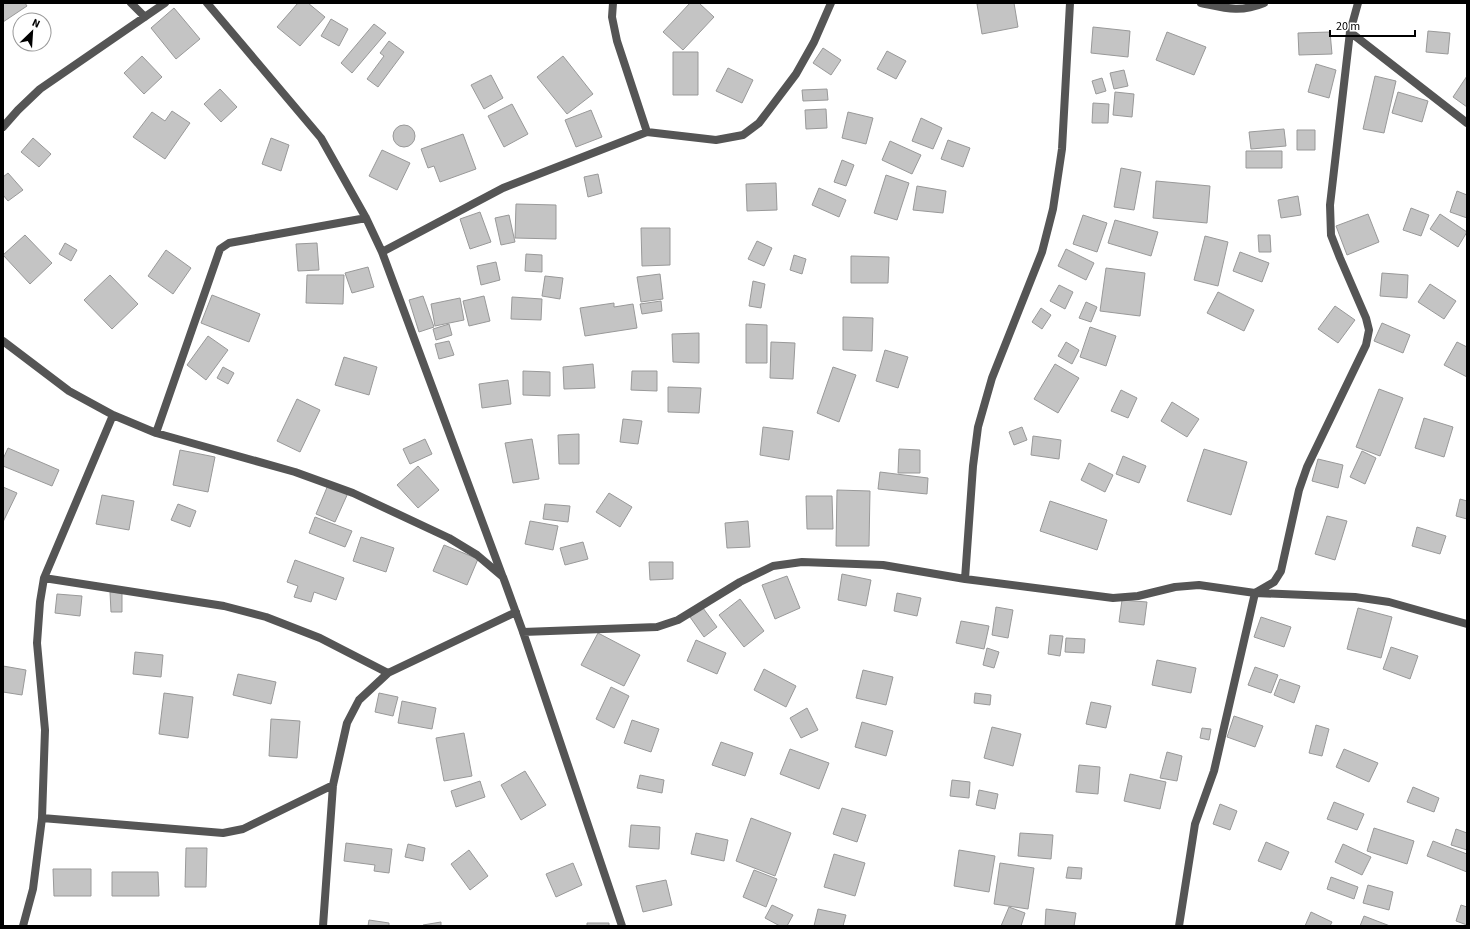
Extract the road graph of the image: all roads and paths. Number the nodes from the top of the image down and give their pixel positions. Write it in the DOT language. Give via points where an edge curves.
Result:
graph roads {
  1 [pos="131,3"];
  2 [pos="165,3"];
  3 [pos="206,3"];
  4 [pos="613,3"];
  5 [pos="831,3"];
  6 [pos="1070,3"];
  7 [pos="1201,3"];
  8 [pos="1264,3"];
  9 [pos="1358,3"];
  10 [pos="145,17"];
  11 [pos="1350,32"];
  12 [pos="1467,123"];
  13 [pos="3,127"];
  14 [pos="647,132"];
  15 [pos="366,218"];
  16 [pos="382,252"];
  17 [pos="3,341"];
  18 [pos="113,415"];
  19 [pos="156,433"];
  20 [pos="503,577"];
  21 [pos="44,578"];
  22 [pos="965,579"];
  23 [pos="1254,593"];
  24 [pos="516,612"];
  25 [pos="1467,624"];
  26 [pos="523,632"];
  27 [pos="388,673"];
  28 [pos="333,785"];
  29 [pos="42,818"];
  30 [pos="23,926"];
  31 [pos="323,926"];
  32 [pos="622,926"];
  33 [pos="1179,926"];
  1 -- 10 [label="street"];
  2 -- 10 [label="street"];
  3 -- 15 [label="street" via="321,138"];
  4 -- 14 [label="street" via="612,17 617,42"];
  5 -- 14 [label="street" via="796,74 759,122 743,135 716,140"];
  6 -- 22 [label="street" via="1062,149 1053,209 1042,252 992,378 978,426"];
  7 -- 8 [label="street" via="1231,10"];
  9 -- 11 [label="street"];
  10 -- 13 [label="street" via="40,89"];
  11 -- 12 [label="street"];
  11 -- 23 [label="street" via="1330,205 1331,235 1369,330 1366,345 1307,467 1299,490 1281,571 1274,582"];
  14 -- 16 [label="street" via="503,188"];
  15 -- 16 [label="street"];
  15 -- 19 [label="street" via="229,243 220,249"];
  16 -- 20 [label="street"];
  17 -- 18 [label="street" via="69,391"];
  18 -- 19 [label="street"];
  18 -- 21 [label="street"];
  19 -- 20 [label="street" via="295,472 353,493 449,538 477,555"];
  20 -- 24 [label="street"];
  21 -- 27 [label="street" via="224,606 266,617 320,638"];
  21 -- 29 [label="street" via="37,643 45,730"];
  22 -- 23 [label="street" via="1113,598 1138,596 1199,584"];
  22 -- 26 [label="street" via="883,565 802,562 773,566 740,582 678,620 657,627"];
  23 -- 25 [label="street" via="1355,597 1390,602"];
  23 -- 33 [label="street" via="1214,771 1195,824"];
  24 -- 26 [label="street"];
  24 -- 27 [label="street"];
  26 -- 32 [label="street"];
  27 -- 28 [label="street" via="359,700 347,723"];
  28 -- 29 [label="street" via="243,830 223,833"];
  28 -- 31 [label="street"];
  29 -- 30 [label="street" via="33,889"];
}
